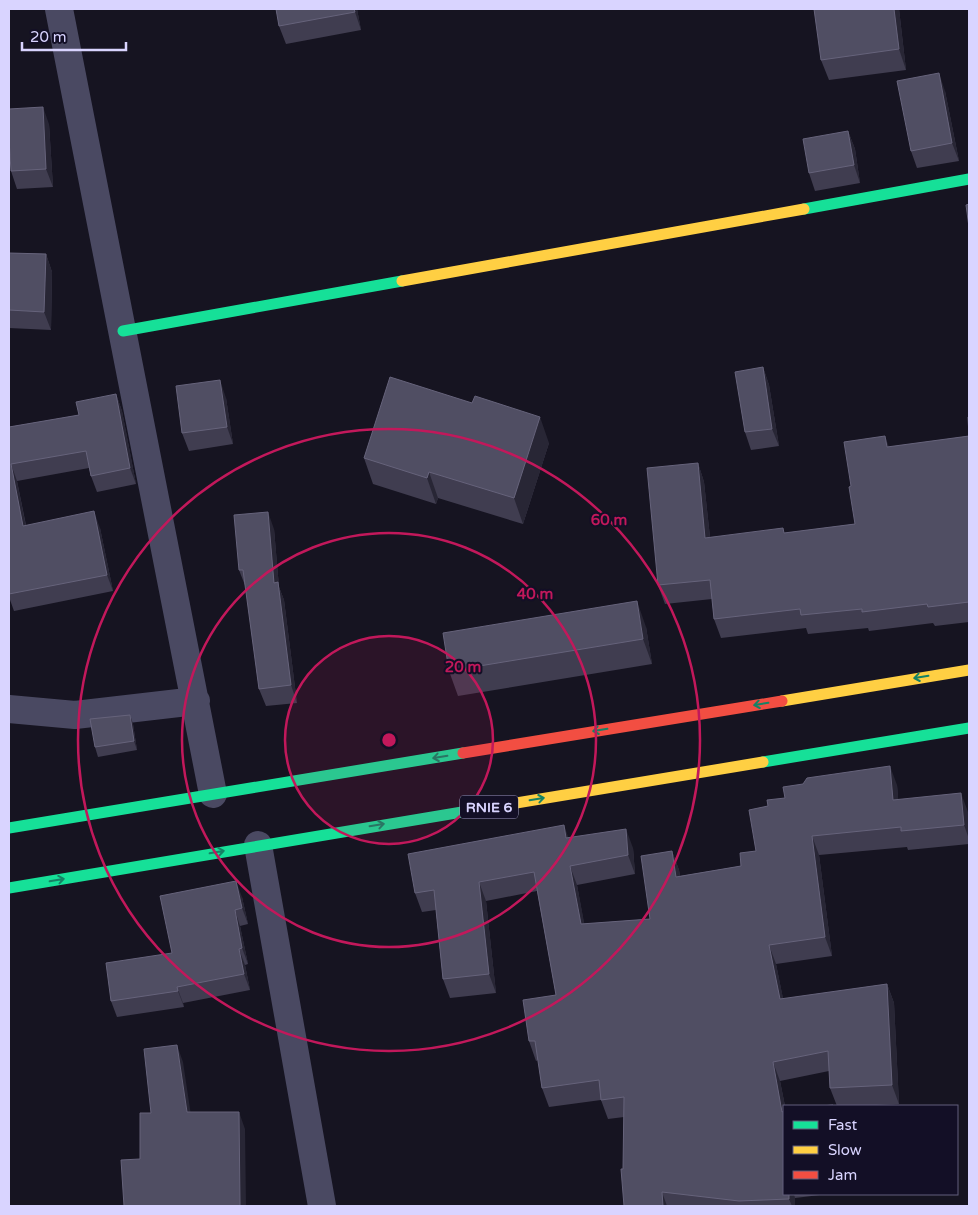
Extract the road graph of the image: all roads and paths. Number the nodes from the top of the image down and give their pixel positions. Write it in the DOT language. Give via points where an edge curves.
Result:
graph roads {
  1 [pos="59,9"];
  2 [pos="969,179"];
  3 [pos="123,331"];
  4 [pos="969,670"];
  5 [pos="196,701"];
  6 [pos="9,709"];
  7 [pos="969,728"];
  8 [pos="213,794"];
  9 [pos="9,828"];
  10 [pos="258,845"];
  11 [pos="9,888"];
  12 [pos="322,1206"];
  1 -- 3 [label="street"];
  2 -- 3 [label="main road"];
  3 -- 5 [label="street"];
  4 -- 8 [label="main road, one-way"];
  5 -- 6 [label="street" via="76,715"];
  5 -- 8 [label="street"];
  10 -- 7 [label="main road, RNIE 6, one-way"];
  8 -- 9 [label="main road"];
  11 -- 10 [label="main road, RNIE 6, one-way"];
  10 -- 12 [label="street"];
}
